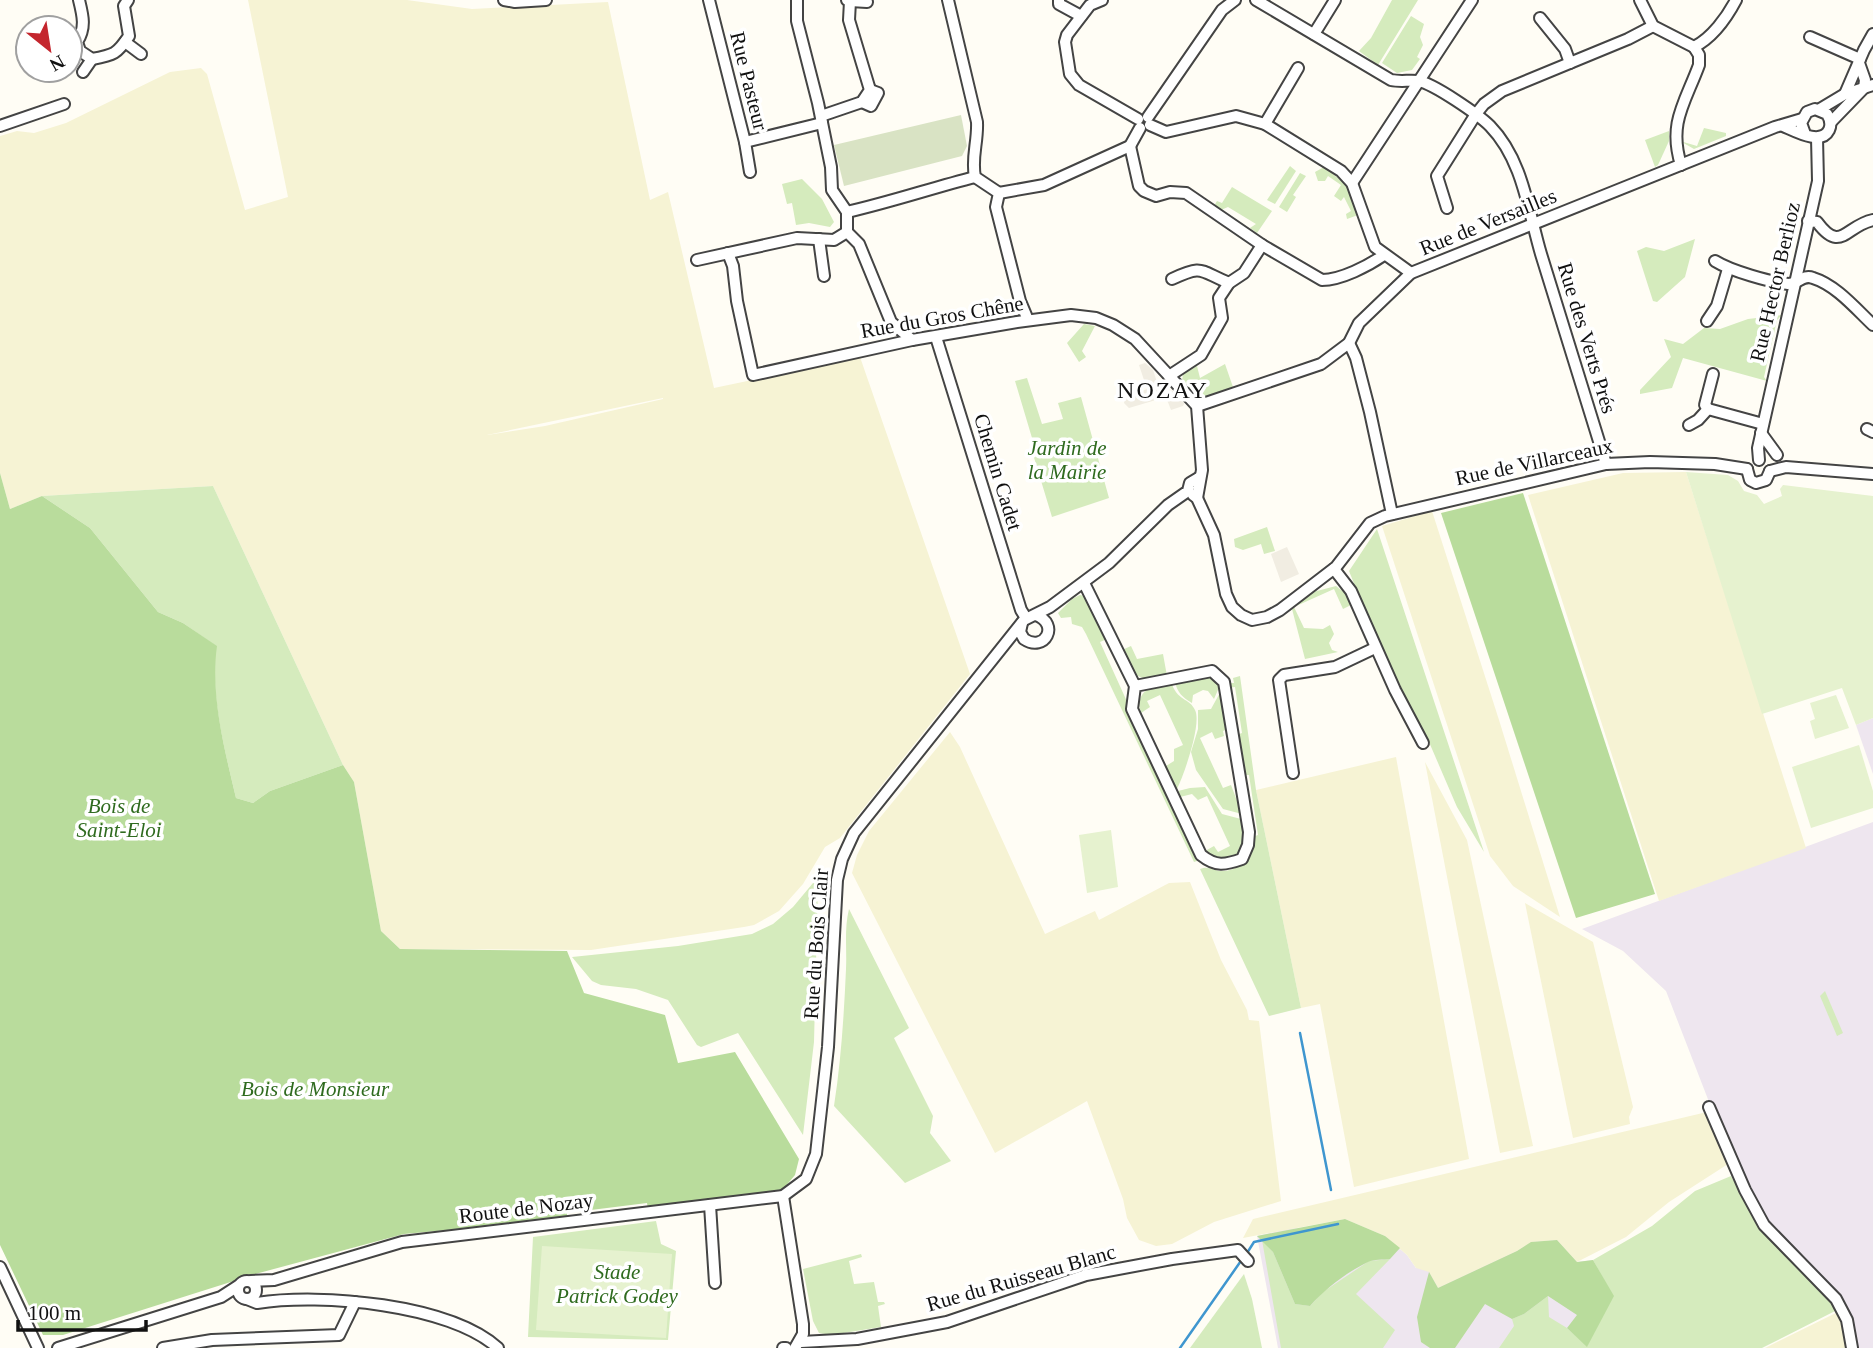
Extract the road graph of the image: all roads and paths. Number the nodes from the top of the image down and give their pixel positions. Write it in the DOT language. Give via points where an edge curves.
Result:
graph roads {
  1 [pos="79,0"];
  2 [pos="128,0"];
  3 [pos="504,0"];
  4 [pos="546,0"];
  5 [pos="709,0"];
  6 [pos="797,0"];
  7 [pos="849,0"];
  8 [pos="948,0"];
  9 [pos="1059,0"];
  10 [pos="1102,0"];
  11 [pos="1235,0"];
  12 [pos="1256,0"];
  13 [pos="1335,0"];
  14 [pos="1472,0"];
  15 [pos="1640,0"];
  16 [pos="1736,0"];
  17 [pos="867,2"];
  18 [pos="1081,16"];
  19 [pos="1540,18"];
  20 [pos="1653,26"];
  21 [pos="1314,34"];
  22 [pos="1873,34"];
  23 [pos="1810,37"];
  24 [pos="125,41"];
  25 [pos="1694,47"];
  26 [pos="141,54"];
  27 [pos="92,59"];
  28 [pos="1859,61"];
  29 [pos="1570,63"];
  30 [pos="1298,68"];
  31 [pos="84,71"];
  32 [pos="1417,81"];
  33 [pos="1868,86"];
  34 [pos="1845,94"];
  35 [pos="64,104"];
  36 [pos="1820,109"];
  37 [pos="1476,114"];
  38 [pos="822,119"];
  39 [pos="1802,119"];
  40 [pos="1144,122"];
  41 [pos="1831,122"];
  42 [pos="1265,124"];
  43 [pos="0,126"];
  44 [pos="1783,126"];
  45 [pos="1805,134"];
  46 [pos="1817,138"];
  47 [pos="745,142"];
  48 [pos="1130,146"];
  49 [pos="1681,165"];
  50 [pos="750,173"];
  51 [pos="975,177"];
  52 [pos="1352,183"];
  53 [pos="999,193"];
  54 [pos="1447,208"];
  55 [pos="847,212"];
  56 [pos="1873,220"];
  57 [pos="1808,221"];
  58 [pos="1532,224"];
  59 [pos="847,232"];
  60 [pos="818,239"];
  61 [pos="1261,244"];
  62 [pos="728,253"];
  63 [pos="1384,254"];
  64 [pos="697,260"];
  65 [pos="1715,261"];
  66 [pos="1728,269"];
  67 [pos="1411,273"];
  68 [pos="824,276"];
  69 [pos="1172,279"];
  70 [pos="1229,283"];
  71 [pos="1796,283"];
  72 [pos="1028,320"];
  73 [pos="1707,321"];
  74 [pos="1873,325"];
  75 [pos="936,337"];
  76 [pos="912,340"];
  77 [pos="1349,343"];
  78 [pos="1713,374"];
  79 [pos="1169,376"];
  80 [pos="1197,406"];
  81 [pos="1708,409"];
  82 [pos="1689,425"];
  83 [pos="1762,428"];
  84 [pos="1777,456"];
  85 [pos="1759,460"];
  86 [pos="1606,464"];
  87 [pos="1747,469"];
  88 [pos="1770,471"];
  89 [pos="1873,474"];
  90 [pos="1192,494"];
  91 [pos="1390,499"];
  92 [pos="1413,508"];
  93 [pos="1392,514"];
  94 [pos="1335,569"];
  95 [pos="1084,583"];
  96 [pos="1033,619"];
  97 [pos="1024,639"];
  98 [pos="1376,648"];
  99 [pos="999,654"];
  100 [pos="1135,686"];
  101 [pos="1423,743"];
  102 [pos="1293,773"];
  103 [pos="1709,1107"];
  104 [pos="785,1196"];
  105 [pos="710,1205"];
  106 [pos="1248,1261"];
  107 [pos="0,1266"];
  108 [pos="715,1283"];
  109 [pos="248,1292"];
  110 [pos="355,1302"];
  111 [pos="213,1344"];
  112 [pos="76,1345"];
  113 [pos="798,1345"];
  114 [pos="38,1348"];
  115 [pos="58,1348"];
  116 [pos="163,1348"];
  117 [pos="498,1348"];
  118 [pos="1852,1348"];
  1 -- 27 [label="street" via="84,22 77,42 80,51"];
  2 -- 24 [label="street" via="124,6 129,36"];
  3 -- 4 [label="street"];
  5 -- 47 [label="street, Rue Pasteur"];
  6 -- 38 [label="street" via="797,21"];
  7 -- 17 [label="street"];
  7 -- 38 [label="street" via="849,20 870,90 862,102"];
  8 -- 51 [label="street" via="977,122 972,162"];
  9 -- 18 [label="street"];
  10 -- 18 [label="street"];
  11 -- 40 [label="street" via="1222,10"];
  12 -- 21 [label="street"];
  13 -- 21 [label="street"];
  14 -- 32 [label="street"];
  15 -- 20 [label="street"];
  16 -- 25 [label="street"];
  18 -- 40 [label="street" via="1065,42 1070,74 1079,85"];
  19 -- 29 [label="street"];
  20 -- 25 [label="street"];
  20 -- 29 [label="street"];
  21 -- 32 [label="street" via="1391,80"];
  22 -- 28 [label="street"];
  23 -- 28 [label="street"];
  24 -- 26 [label="street"];
  24 -- 27 [label="street" via="110,56"];
  25 -- 49 [label="street" via="1699,65 1675,129"];
  27 -- 31 [label="street"];
  28 -- 33 [label="street"];
  28 -- 34 [label="street"];
  29 -- 37 [label="street" via="1502,91"];
  30 -- 42 [label="street"];
  32 -- 37 [label="street"];
  32 -- 52 [label="street"];
  33 -- 34 [label="street"];
  33 -- 41 [label="street"];
  34 -- 36 [label="street"];
  35 -- 43 [label="street"];
  36 -- 39 [label="street" via="1807,112"];
  36 -- 41 [label="street"];
  37 -- 54 [label="street" via="1437,176"];
  37 -- 58 [label="street" via="1511,155"];
  38 -- 47 [label="street"];
  38 -- 55 [label="street" via="832,190"];
  39 -- 44 [label="street, Rue de Versailles"];
  39 -- 45 [label="street"];
  40 -- 42 [label="street" via="1166,132 1236,116"];
  40 -- 48 [label="street"];
  41 -- 46 [label="street" via="1828,133"];
  42 -- 52 [label="street" via="1341,171"];
  44 -- 45 [label="street"];
  44 -- 49 [label="street, Rue de Versailles"];
  45 -- 46 [label="street"];
  46 -- 57 [label="street, Rue Hector Berlioz" via="1818,181"];
  47 -- 50 [label="street, Rue Pasteur"];
  48 -- 53 [label="street" via="1044,185"];
  48 -- 61 [label="street" via="1144,191 1156,196 1186,193"];
  49 -- 58 [label="street, Rue de Versailles"];
  51 -- 53 [label="street"];
  51 -- 55 [label="street"];
  52 -- 63 [label="street" via="1375,247"];
  53 -- 72 [label="street" via="996,208"];
  55 -- 59 [label="street"];
  56 -- 57 [label="street" via="1835,238 1827,236 1817,222"];
  57 -- 71 [label="street, Rue Hector Berlioz"];
  58 -- 67 [label="street, Rue de Versailles"];
  58 -- 86 [label="street, Rue des Verts Prés"];
  59 -- 60 [label="street" via="834,240"];
  59 -- 76 [label="street" via="859,244 891,322"];
  60 -- 62 [label="street" via="797,238"];
  60 -- 68 [label="street"];
  61 -- 63 [label="street" via="1329,280"];
  61 -- 70 [label="street" via="1244,273"];
  62 -- 64 [label="street"];
  62 -- 76 [label="street, Rue du Gros Chêne" via="753,375"];
  63 -- 67 [label="street"];
  65 -- 66 [label="street"];
  66 -- 71 [label="street"];
  66 -- 73 [label="street" via="1717,306"];
  67 -- 77 [label="street, Rue de Versailles" via="1359,323"];
  69 -- 70 [label="street" via="1197,269"];
  70 -- 79 [label="street" via="1219,298 1223,318 1202,355"];
  71 -- 74 [label="street" via="1806,276 1814,278"];
  71 -- 83 [label="street, Rue Hector Berlioz"];
  72 -- 75 [label="street, Rue du Gros Chêne"];
  72 -- 79 [label="street, Rue du Gros Chêne" via="1084,315 1113,325 1135,339"];
  75 -- 76 [label="street, Rue du Gros Chêne"];
  75 -- 96 [label="street, Chemin Cadet" via="1021,610"];
  77 -- 80 [label="street, Rue de Versailles" via="1314,366"];
  77 -- 91 [label="street"];
  78 -- 81 [label="street" via="1705,405"];
  79 -- 80 [label="street"];
  80 -- 90 [label="street" via="1202,449 1200,477"];
  81 -- 82 [label="street"];
  81 -- 83 [label="street"];
  83 -- 84 [label="street"];
  83 -- 85 [label="street, Rue Hector Berlioz"];
  85 -- 87 [label="street"];
  85 -- 88 [label="street"];
  86 -- 87 [label="street, Rue de Villarceaux" via="1715,464"];
  86 -- 92 [label="street, Rue de Villarceaux"];
  87 -- 88 [label="street" via="1756,483 1766,480"];
  88 -- 89 [label="street" via="1786,467"];
  90 -- 94 [label="street, Rue de Villarceaux" via="1214,535 1226,594 1241,615 1252,620 1267,617"];
  90 -- 95 [label="street, Rue du Bois Clair" via="1168,505"];
  91 -- 92 [label="street"];
  91 -- 93 [label="street"];
  92 -- 93 [label="street, Rue de Villarceaux"];
  93 -- 94 [label="street, Rue de Villarceaux" via="1370,523"];
  94 -- 98 [label="street" via="1351,591"];
  95 -- 96 [label="street, Rue du Bois Clair"];
  95 -- 100 [label="street"];
  96 -- 97 [label="street" via="1020,632"];
  96 -- 97 [label="street, Rue du Bois Clair" via="1048,635 1031,643"];
  96 -- 99 [label="street, Rue du Bois Clair"];
  97 -- 99 [label="street, Rue du Bois Clair"];
  98 -- 101 [label="street"];
  98 -- 102 [label="street" via="1335,667 1283,675 1279,680"];
  99 -- 104 [label="street, Rue du Bois Clair" via="854,834 842,859 835,893 828,1046 816,1154 806,1180"];
  100 -- 100 [label="street" via="1132,709 1201,855 1211,863 1242,859 1249,832 1224,682 1212,671"];
  103 -- 118 [label="street" via="1764,1225 1836,1299 1847,1320"];
  104 -- 105 [label="street, Route de Nozay"];
  104 -- 113 [label="street" via="803,1324"];
  105 -- 108 [label="street"];
  105 -- 109 [label="street, Route de Nozay" via="402,1241"];
  106 -- 113 [label="street, Rue du Ruisseau Blanc" via="1238,1250 1086,1275 947,1322"];
  107 -- 114 [label="street"];
  109 -- 110 [label="street" via="265,1302"];
  109 -- 112 [label="street, Route de Nozay"];
  110 -- 111 [label="street" via="339,1335"];
  110 -- 117 [label="street" via="465,1327"];
  111 -- 116 [label="street"];
  112 -- 115 [label="street, Route de Nozay"];
}
